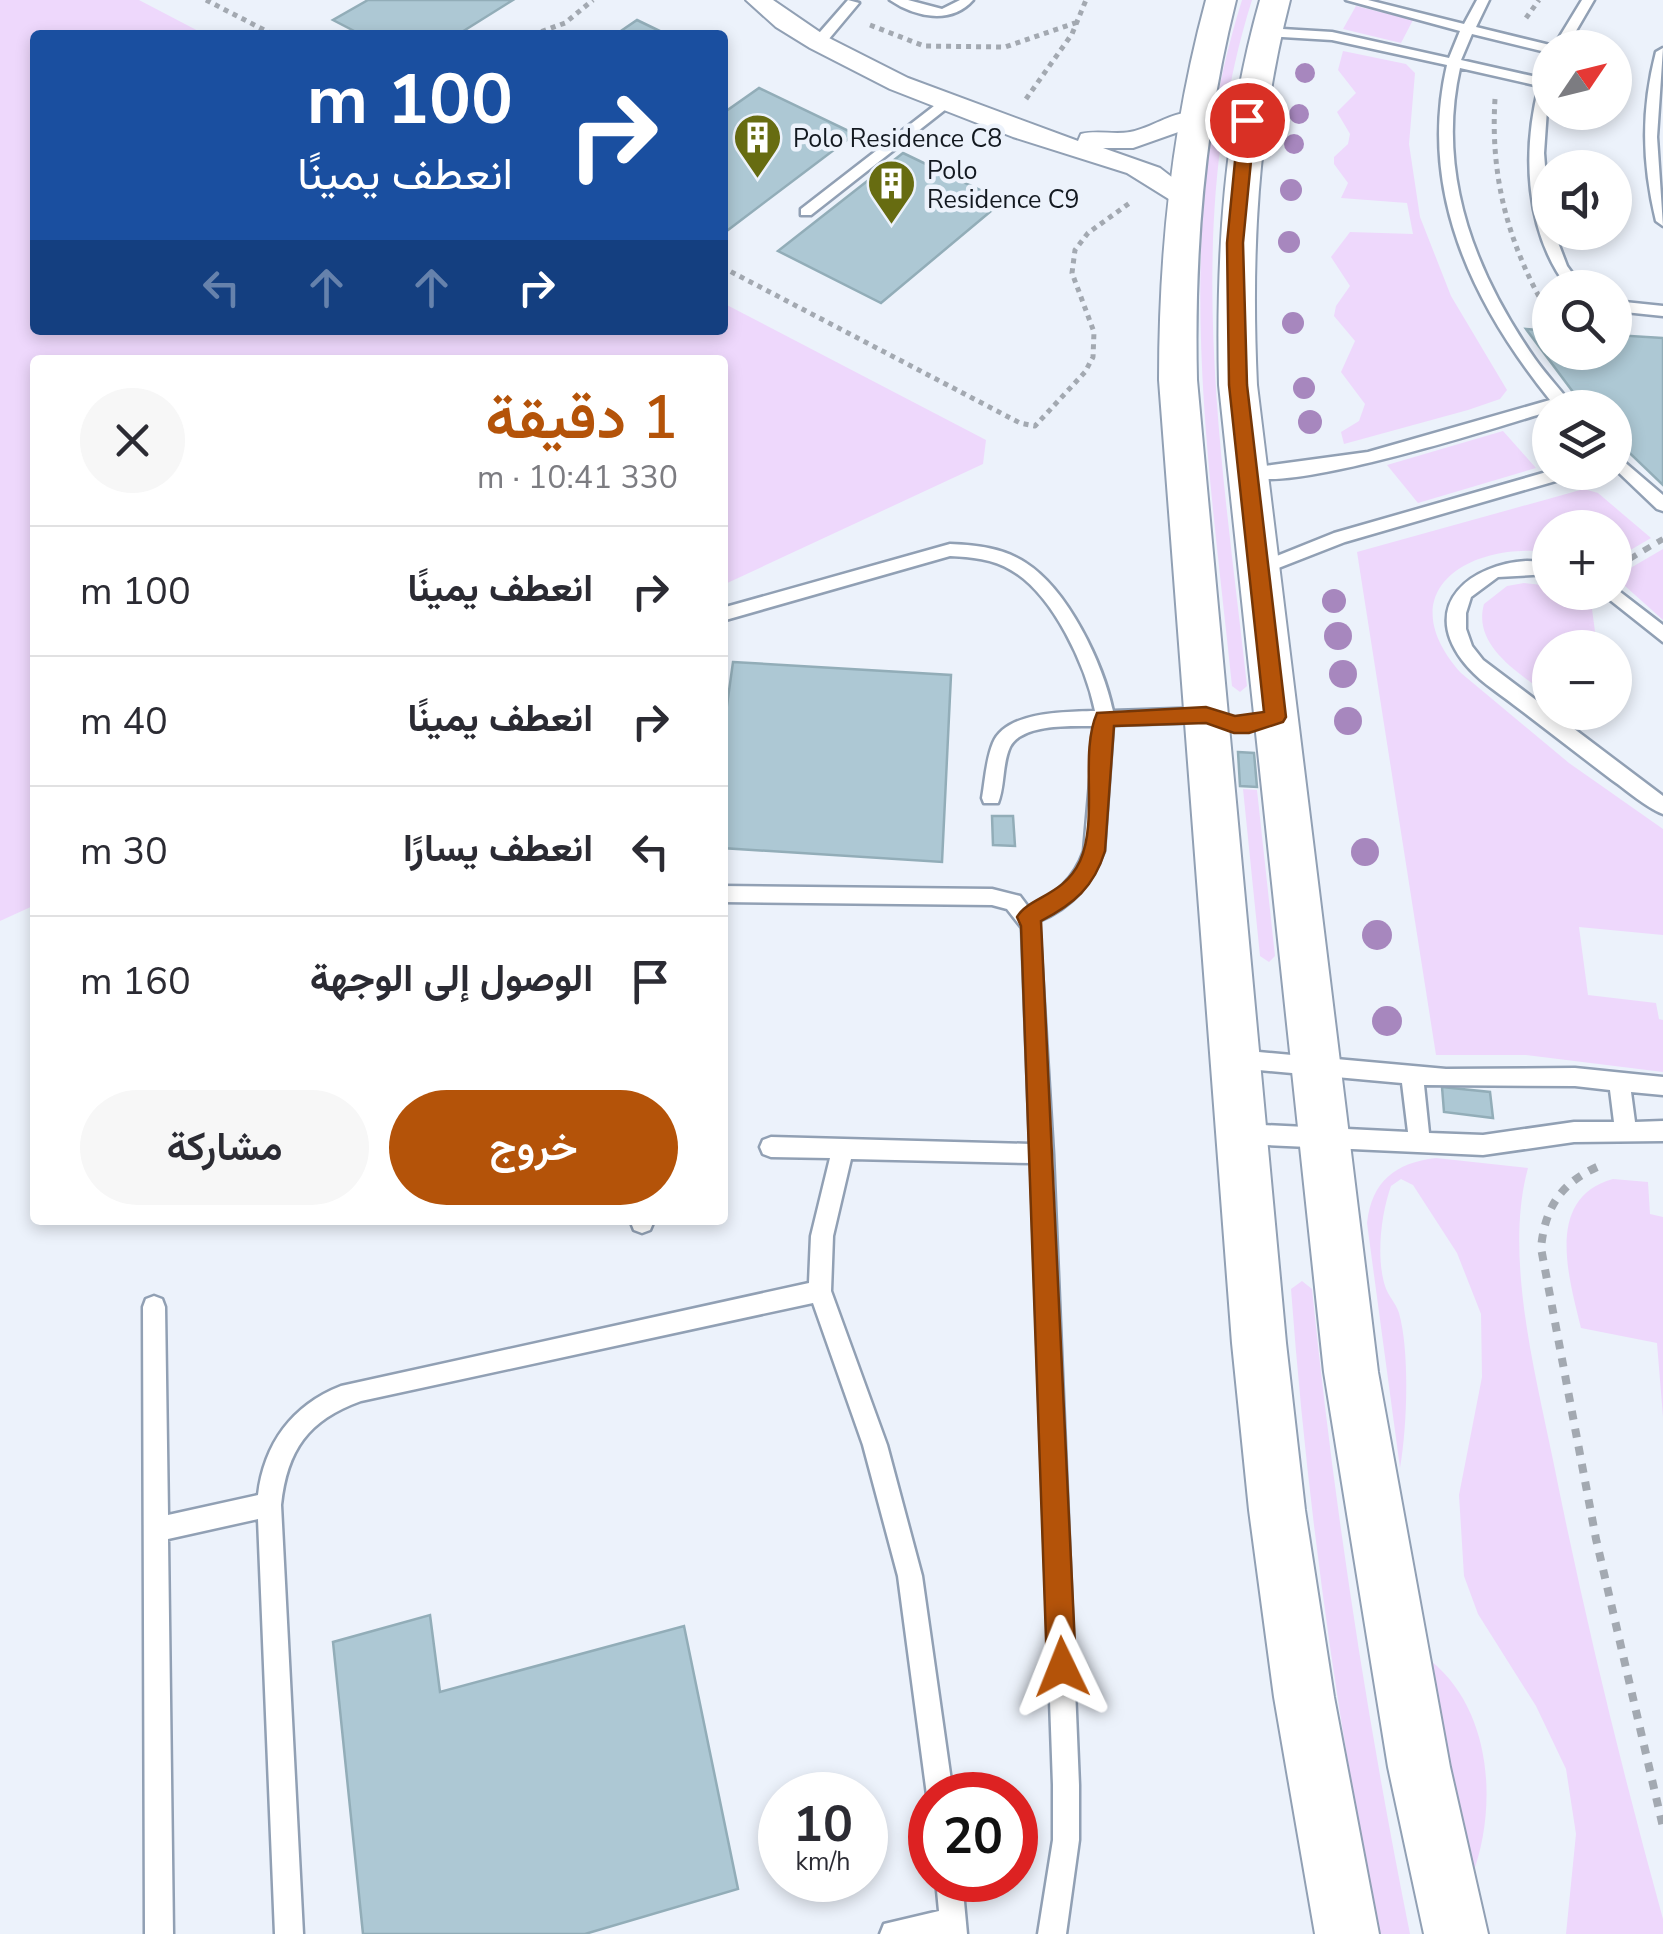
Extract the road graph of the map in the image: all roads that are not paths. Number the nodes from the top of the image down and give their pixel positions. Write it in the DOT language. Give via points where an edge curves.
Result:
graph roads {
  1 [pos="896,0"];
  2 [pos="967,0"];
  3 [pos="1221,0"];
  4 [pos="1352,0"];
  5 [pos="1483,0"];
  6 [pos="1588,0"];
  7 [pos="854,1"];
  8 [pos="747,2"];
  9 [pos="1270,16"];
  10 [pos="1466,29"];
  11 [pos="1570,30"];
  12 [pos="818,43"];
  13 [pos="1532,45"];
  14 [pos="1663,52"];
  15 [pos="1453,62"];
  16 [pos="1532,74"];
  17 [pos="948,102"];
  18 [pos="1192,119"];
  19 [pos="1018,128"];
  20 [pos="1539,130"];
  21 [pos="1166,183"];
  22 [pos="806,212"];
  23 [pos="1663,220"];
  24 [pos="1561,270"];
  25 [pos="1632,308"];
  26 [pos="1663,311"];
  27 [pos="1551,390"];
  28 [pos="1532,414"];
  29 [pos="1248,474"];
  30 [pos="1632,476"];
  31 [pos="1532,482"];
  32 [pos="1663,505"];
  33 [pos="1532,568"];
  34 [pos="1258,570"];
  35 [pos="1631,610"];
  36 [pos="728,613"];
  37 [pos="1663,635"];
  38 [pos="1206,715"];
  39 [pos="1275,717"];
  40 [pos="1104,718"];
  41 [pos="990,798"];
  42 [pos="1663,806"];
  43 [pos="728,894"];
  44 [pos="1028,917"];
  45 [pos="1236,1059"];
  46 [pos="1315,1066"];
  47 [pos="1412,1076"];
  48 [pos="1619,1081"];
  49 [pos="1663,1086"];
  50 [pos="1626,1129"];
  51 [pos="1663,1130"];
  52 [pos="1242,1134"];
  53 [pos="1323,1138"];
  54 [pos="1420,1144"];
  55 [pos="771,1146"];
  56 [pos="843,1148"];
  57 [pos="1042,1154"];
  58 [pos="820,1291"];
  59 [pos="154,1307"];
  60 [pos="269,1506"];
  61 [pos="156,1530"];
  62 [pos="937,1772"];
  63 [pos="951,1902"];
  64 [pos="954,1927"];
  65 [pos="159,1934"];
  66 [pos="289,1934"];
  67 [pos="894,1934"];
  68 [pos="1052,1934"];
  69 [pos="1348,1934"];
  70 [pos="1456,1934"];
  1 -- 2 [label="lane" via="944,14"];
  3 -- 18 [label="street"];
  4 -- 10 [label="lane"];
  5 -- 10 [label="lane"];
  6 -- 11 [label="lane"];
  7 -- 12 [label="lane"];
  8 -- 12 [label="street" via="783,31"];
  9 -- 15 [label="lane"];
  9 -- 29 [label="street" via="1247,120 1235,243"];
  10 -- 13 [label="lane"];
  10 -- 15 [label="lane"];
  12 -- 17 [label="street"];
  14 -- 23 [label="lane" via="1648,118"];
  15 -- 16 [label="lane"];
  15 -- 27 [label="lane" via="1444,151 1456,218 1485,289"];
  17 -- 19 [label="street"];
  17 -- 22 [label="lane"];
  18 -- 19 [label="street" via="1117,142"];
  18 -- 21 [label="street"];
  19 -- 21 [label="street" via="1113,156"];
  20 -- 24 [label="lane" via="1541,201"];
  21 -- 38 [label="street"];
  25 -- 26 [label="lane"];
  28 -- 29 [label="lane" via="1378,458"];
  29 -- 34 [label="street"];
  30 -- 32 [label="lane"];
  31 -- 34 [label="lane" via="1340,537"];
  33 -- 42 [label="lane" via="1492,573 1466,592 1456,620 1466,652"];
  34 -- 39 [label="street"];
  35 -- 37 [label="lane"];
  36 -- 40 [label="lane" via="924,556 977,551 1025,570 1041,587 1090,663"];
  38 -- 39 [label="street" via="1234,724"];
  38 -- 40 [label="lane"];
  38 -- 45 [label="street"];
  39 -- 46 [label="street"];
  40 -- 41 [label="lane" via="1045,720 1012,732 997,757"];
  40 -- 44 [label="lane" via="1089,868 1066,898"];
  43 -- 44 [label="lane" via="992,897 1014,902"];
  44 -- 57 [label="lane"];
  45 -- 46 [label="lane"];
  45 -- 52 [label="street"];
  46 -- 47 [label="lane"];
  46 -- 53 [label="street"];
  47 -- 48 [label="lane"];
  47 -- 54 [label="lane"];
  48 -- 49 [label="lane"];
  48 -- 50 [label="lane"];
  50 -- 51 [label="lane"];
  50 -- 54 [label="lane" via="1483,1145"];
  52 -- 53 [label="lane"];
  52 -- 69 [label="street" via="1277,1510"];
  53 -- 54 [label="lane"];
  53 -- 70 [label="street" via="1380,1558"];
  55 -- 56 [label="lane"];
  56 -- 57 [label="lane"];
  56 -- 58 [label="lane" via="822,1236"];
  57 -- 68 [label="lane" via="1066,1785 1066,1840"];
  58 -- 60 [label="lane" via="336,1397 290,1433 276,1458"];
  58 -- 62 [label="lane" via="876,1445 910,1576"];
  59 -- 61 [label="lane"];
  60 -- 61 [label="lane"];
  60 -- 66 [label="lane"];
  61 -- 65 [label="lane"];
  63 -- 64 [label="lane"];
  64 -- 67 [label="lane"];
}
